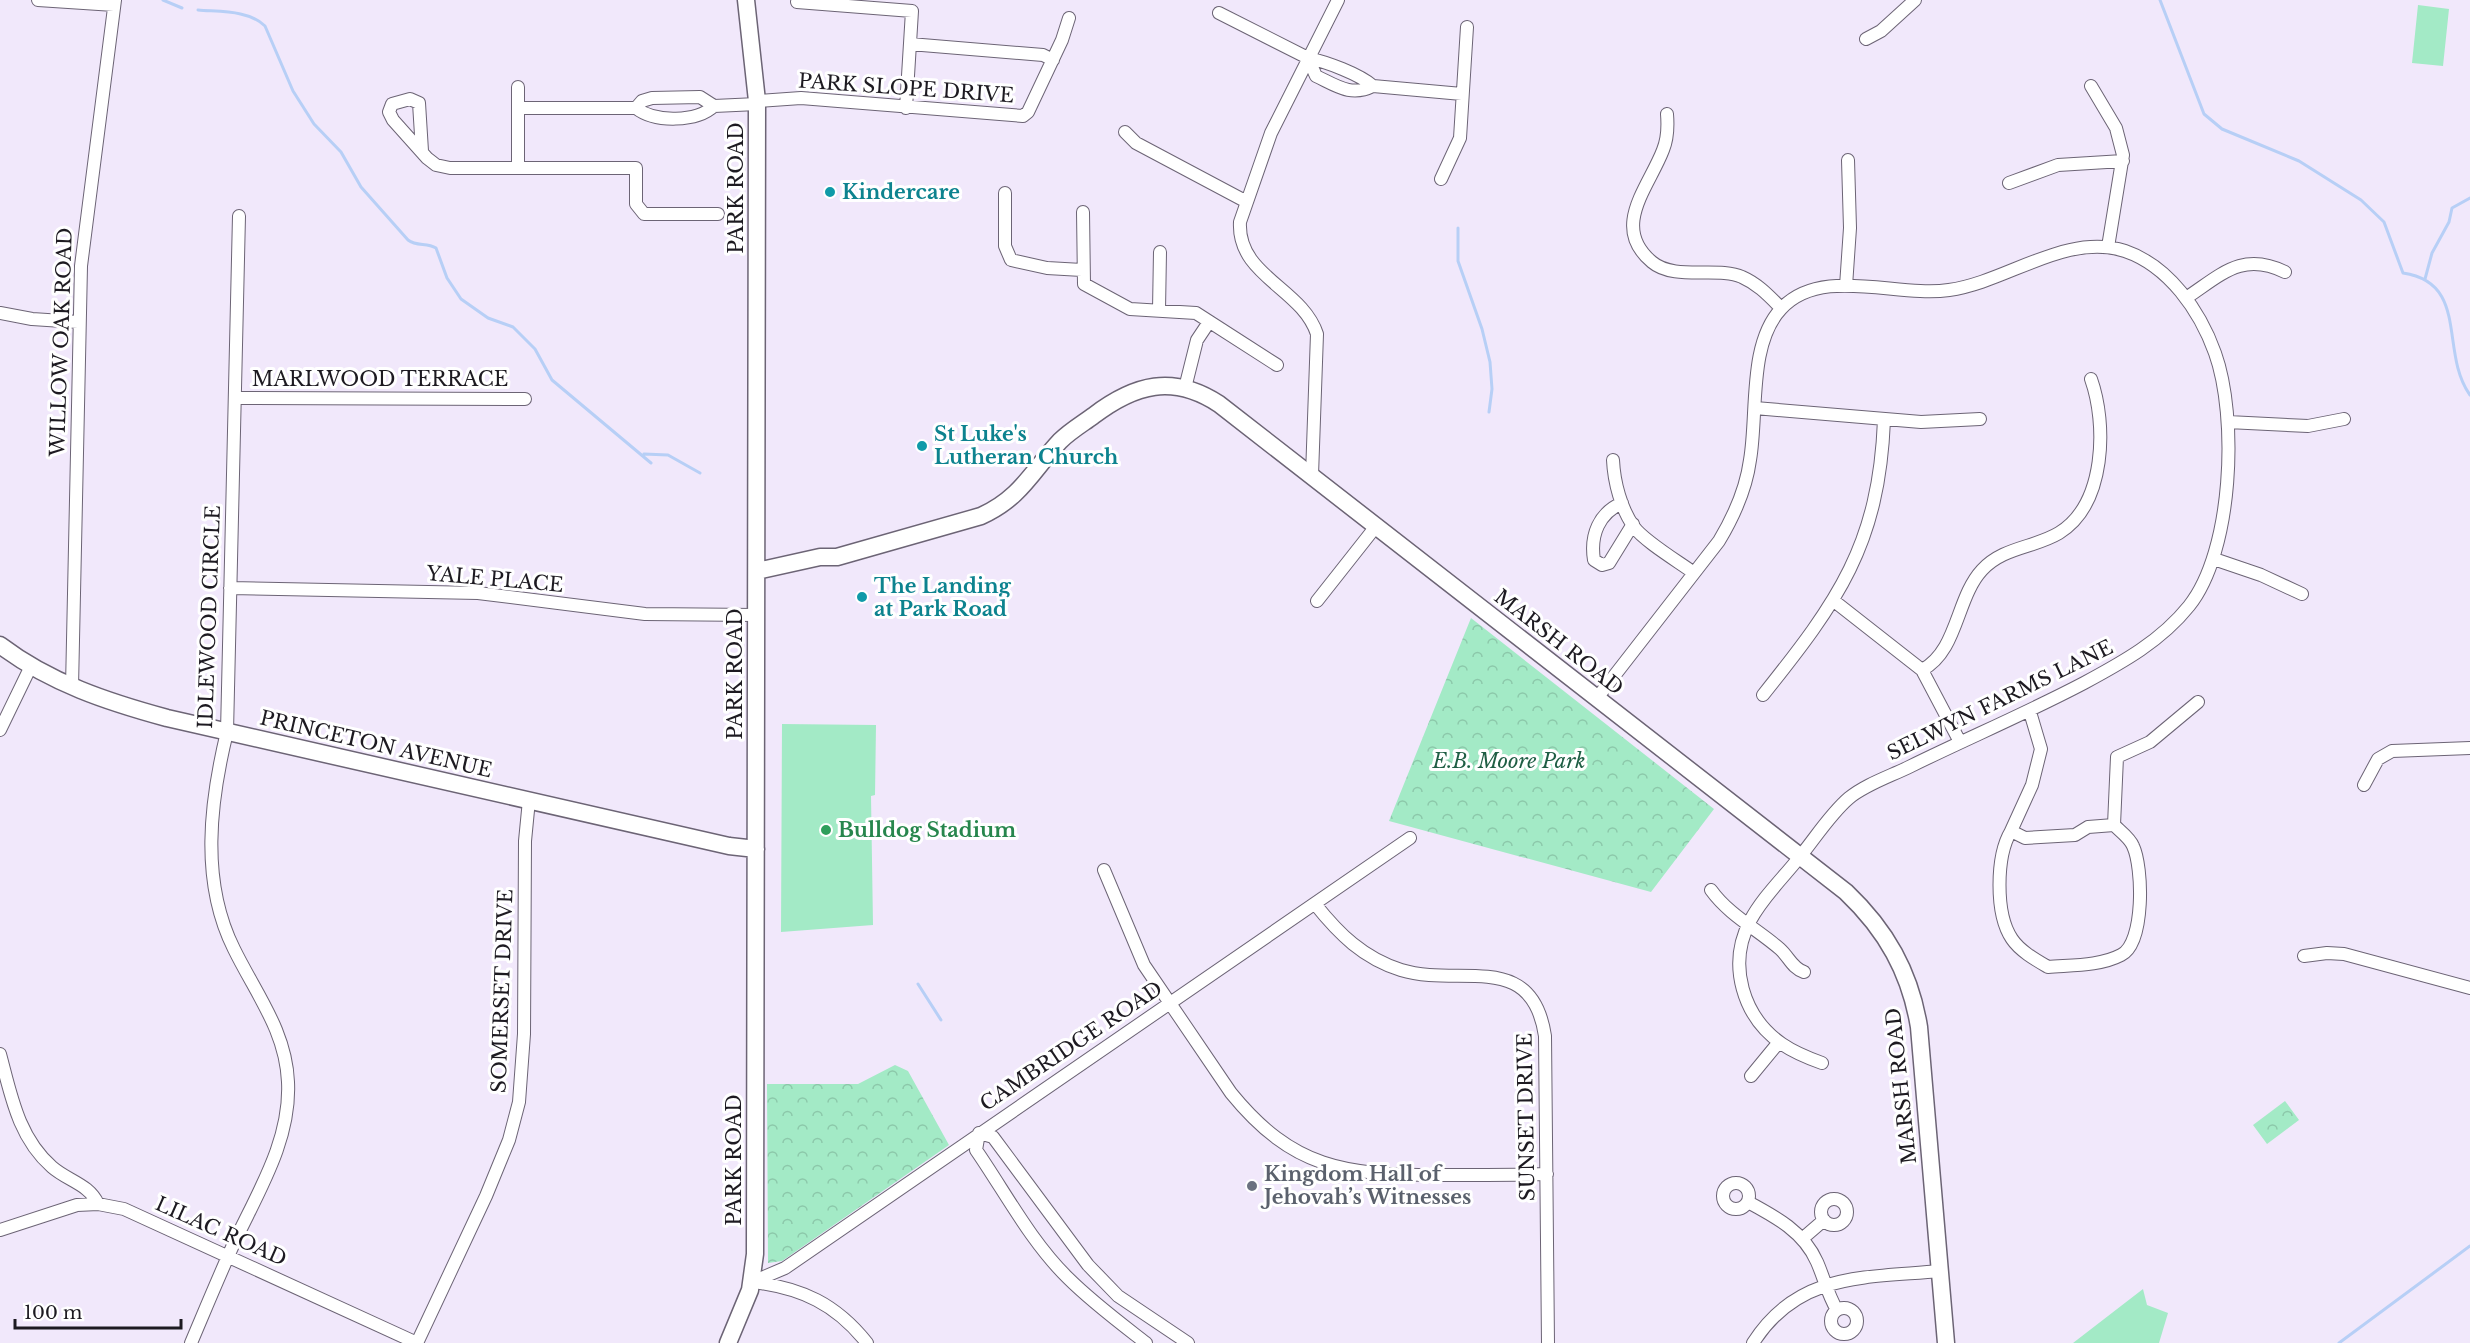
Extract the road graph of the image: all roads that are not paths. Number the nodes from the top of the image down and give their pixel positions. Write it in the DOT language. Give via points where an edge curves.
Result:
graph roads {
  1 [pos="38,0"];
  2 [pos="746,0"];
  3 [pos="1338,0"];
  4 [pos="1915,0"];
  5 [pos="797,2"];
  6 [pos="114,3"];
  7 [pos="1219,13"];
  8 [pos="1069,18"];
  9 [pos="1467,27"];
  10 [pos="1866,39"];
  11 [pos="910,44"];
  12 [pos="1308,58"];
  13 [pos="1053,60"];
  14 [pos="2091,86"];
  15 [pos="518,87"];
  16 [pos="1462,94"];
  17 [pos="757,102"];
  18 [pos="714,106"];
  19 [pos="518,108"];
  20 [pos="636,108"];
  21 [pos="906,108"];
  22 [pos="1667,114"];
  23 [pos="1125,132"];
  24 [pos="422,151"];
  25 [pos="1848,160"];
  26 [pos="2123,161"];
  27 [pos="518,168"];
  28 [pos="1442,179"];
  29 [pos="2009,183"];
  30 [pos="1005,193"];
  31 [pos="1247,202"];
  32 [pos="1083,212"];
  33 [pos="718,214"];
  34 [pos="239,216"];
  35 [pos="2108,248"];
  36 [pos="1160,252"];
  37 [pos="1082,270"];
  38 [pos="2285,272"];
  39 [pos="1846,286"];
  40 [pos="2186,298"];
  41 [pos="1781,308"];
  42 [pos="1159,310"];
  43 [pos="0,314"];
  44 [pos="78,322"];
  45 [pos="1209,322"];
  46 [pos="1277,365"];
  47 [pos="2091,379"];
  48 [pos="1185,387"];
  49 [pos="236,398"];
  50 [pos="525,399"];
  51 [pos="1755,408"];
  52 [pos="1980,419"];
  53 [pos="2344,419"];
  54 [pos="1884,420"];
  55 [pos="2228,422"];
  56 [pos="1613,460"];
  57 [pos="1312,475"];
  58 [pos="1622,502"];
  59 [pos="1633,524"];
  60 [pos="1377,525"];
  61 [pos="2214,559"];
  62 [pos="1694,573"];
  63 [pos="757,576"];
  64 [pos="230,588"];
  65 [pos="2302,594"];
  66 [pos="1317,601"];
  67 [pos="1834,601"];
  68 [pos="756,615"];
  69 [pos="0,645"];
  70 [pos="31,666"];
  71 [pos="1922,670"];
  72 [pos="72,687"];
  73 [pos="1763,695"];
  74 [pos="1597,698"];
  75 [pos="2198,702"];
  76 [pos="2030,712"];
  77 [pos="0,730"];
  78 [pos="227,732"];
  79 [pos="1960,742"];
  80 [pos="2470,748"];
  81 [pos="2364,785"];
  82 [pos="529,800"];
  83 [pos="2114,825"];
  84 [pos="2011,831"];
  85 [pos="1410,838"];
  86 [pos="756,849"];
  87 [pos="1801,856"];
  88 [pos="1104,870"];
  89 [pos="1711,890"];
  90 [pos="1315,904"];
  91 [pos="1748,925"];
  92 [pos="2304,956"];
  93 [pos="1804,972"];
  94 [pos="2470,988"];
  95 [pos="1170,1004"];
  96 [pos="1779,1042"];
  97 [pos="0,1053"];
  98 [pos="1822,1063"];
  99 [pos="1751,1076"];
  100 [pos="979,1132"];
  101 [pos="1547,1174"];
  102 [pos="1748,1202"];
  103 [pos="98,1204"];
  104 [pos="1824,1221"];
  105 [pos="0,1230"];
  106 [pos="1802,1239"];
  107 [pos="229,1255"];
  108 [pos="1940,1271"];
  109 [pos="752,1282"];
  110 [pos="1825,1283"];
  111 [pos="1837,1310"];
  112 [pos="1180,1341"];
  113 [pos="191,1343"];
  114 [pos="417,1343"];
  115 [pos="728,1343"];
  116 [pos="867,1343"];
  117 [pos="1146,1343"];
  118 [pos="1548,1343"];
  119 [pos="1753,1343"];
  120 [pos="1946,1343"];
  1 -- 6 [label="street"];
  2 -- 17 [label="street, PARK ROAD"];
  3 -- 12 [label="street"];
  4 -- 10 [label="street" via="1888,26"];
  5 -- 11 [label="street" via="912,11"];
  6 -- 44 [label="street, WILLOW OAK ROAD" via="85,215"];
  7 -- 12 [label="street"];
  8 -- 13 [label="street, PARK SLOPE DRIVE"];
  9 -- 16 [label="street"];
  11 -- 13 [label="street" via="1043,55"];
  11 -- 21 [label="street"];
  12 -- 16 [label="street" via="1316,76 1346,90 1360,93 1373,86"];
  12 -- 31 [label="street" via="1271,133"];
  13 -- 21 [label="street, PARK SLOPE DRIVE" via="1023,116"];
  14 -- 26 [label="street" via="2116,128"];
  15 -- 19 [label="street"];
  16 -- 28 [label="street" via="1460,138"];
  17 -- 18 [label="street, PARK SLOPE DRIVE"];
  17 -- 21 [label="street, PARK SLOPE DRIVE" via="801,98"];
  17 -- 63 [label="street, PARK ROAD"];
  18 -- 20 [label="street" via="699,116 652,117"];
  18 -- 20 [label="street" via="700,97 651,98"];
  19 -- 20 [label="street"];
  19 -- 27 [label="street"];
  22 -- 41 [label="street" via="1665,147 1636,205 1632,224 1638,245 1657,267 1740,275 1761,288"];
  23 -- 31 [label="street" via="1136,143"];
  24 -- 27 [label="street" via="436,165 450,168"];
  25 -- 39 [label="street" via="1850,228"];
  26 -- 29 [label="street" via="2058,165"];
  26 -- 35 [label="street"];
  27 -- 33 [label="street" via="636,168 636,204 644,214"];
  30 -- 37 [label="street" via="1006,252 1011,260"];
  31 -- 57 [label="street" via="1239,235 1245,253 1310,316 1317,334"];
  32 -- 37 [label="street"];
  34 -- 49 [label="street, IDLEWOOD CIRCLE"];
  35 -- 39 [label="street, SELWYN FARMS LANE" via="2066,251 1984,283 1948,290"];
  35 -- 40 [label="street, SELWYN FARMS LANE" via="2158,268"];
  36 -- 42 [label="street"];
  37 -- 42 [label="street" via="1084,284 1124,307"];
  38 -- 40 [label="street" via="2260,263 2245,263"];
  39 -- 41 [label="street, SELWYN FARMS LANE" via="1818,287"];
  40 -- 55 [label="street, SELWYN FARMS LANE" via="2215,351 2225,388"];
  41 -- 51 [label="street, SELWYN FARMS LANE" via="1764,337"];
  42 -- 45 [label="street" via="1196,313"];
  43 -- 44 [label="street"];
  44 -- 72 [label="street, WILLOW OAK ROAD"];
  45 -- 46 [label="street"];
  45 -- 48 [label="street" via="1197,340"];
  47 -- 71 [label="street" via="2099,400 2099,432 2096,481 2084,509 2060,532 2000,556 1983,569 1945,645 1935,661"];
  48 -- 57 [label="street, MARSH ROAD" via="1220,404"];
  48 -- 63 [label="street, MARSH ROAD" via="1147,388 1107,405 1062,440 1025,486 998,509 837,557 820,557"];
  49 -- 50 [label="street, MARLWOOD TERRACE"];
  49 -- 64 [label="street, IDLEWOOD CIRCLE"];
  51 -- 54 [label="street"];
  51 -- 62 [label="street, SELWYN FARMS LANE" via="1750,460 1741,498 1719,541"];
  52 -- 54 [label="street"];
  53 -- 55 [label="street" via="2308,426"];
  54 -- 67 [label="street" via="1870,520"];
  55 -- 61 [label="street, SELWYN FARMS LANE" via="2224,508"];
  56 -- 58 [label="street"];
  57 -- 60 [label="street, MARSH ROAD"];
  58 -- 59 [label="street"];
  58 -- 59 [label="street" via="1608,509 1598,525 1592,547 1594,560 1602,565 1609,563"];
  59 -- 62 [label="street"];
  60 -- 66 [label="street"];
  60 -- 74 [label="street, MARSH ROAD"];
  61 -- 65 [label="street"];
  61 -- 76 [label="street, SELWYN FARMS LANE" via="2194,599 2156,639 2121,663"];
  62 -- 74 [label="street, SELWYN FARMS LANE"];
  63 -- 68 [label="street, PARK ROAD"];
  64 -- 68 [label="street, YALE PLACE" via="478,593 645,614"];
  64 -- 78 [label="street, IDLEWOOD CIRCLE"];
  67 -- 71 [label="street"];
  67 -- 73 [label="street"];
  68 -- 86 [label="street, PARK ROAD"];
  69 -- 70 [label="street, PRINCETON AVENUE"];
  70 -- 72 [label="street, PRINCETON AVENUE"];
  70 -- 77 [label="street"];
  71 -- 79 [label="street"];
  72 -- 78 [label="street, PRINCETON AVENUE" via="118,705"];
  74 -- 87 [label="street, MARSH ROAD"];
  75 -- 83 [label="street" via="2150,742 2117,757"];
  76 -- 79 [label="street, SELWYN FARMS LANE"];
  76 -- 84 [label="street" via="2041,748 2032,785"];
  78 -- 82 [label="street, PRINCETON AVENUE"];
  78 -- 107 [label="street, IDLEWOOD CIRCLE" via="211,820 214,881 233,948 281,1038 288,1083 279,1147"];
  79 -- 87 [label="street, SELWYN FARMS LANE" via="1848,799"];
  80 -- 81 [label="street" via="2392,751 2378,759"];
  82 -- 86 [label="street, PRINCETON AVENUE"];
  82 -- 114 [label="street, SOMERSET DRIVE" via="519,1102 509,1140 486,1196"];
  83 -- 84 [label="street" via="2088,827 2075,835 2025,838"];
  83 -- 84 [label="street" via="2133,845 2142,880 2135,937 2123,955 2094,963 2048,967 2012,939 2000,904 2001,858"];
  85 -- 90 [label="street, CAMBRIDGE ROAD"];
  86 -- 109 [label="street, PARK ROAD"];
  87 -- 91 [label="street, SELWYN FARMS LANE"];
  87 -- 108 [label="street, MARSH ROAD" via="1865,910 1896,953 1908,979 1919,1027"];
  88 -- 95 [label="street" via="1132,941"];
  89 -- 91 [label="street"];
  90 -- 95 [label="street, CAMBRIDGE ROAD"];
  90 -- 101 [label="street, SUNSET DRIVE" via="1344,938 1379,961 1432,975 1501,978 1522,987 1532,998 1542,1016 1545,1036"];
  91 -- 93 [label="street"];
  91 -- 96 [label="street, SELWYN FARMS LANE" via="1739,962 1742,987 1759,1022"];
  92 -- 94 [label="street" via="2344,954"];
  95 -- 100 [label="street, CAMBRIDGE ROAD"];
  95 -- 101 [label="street" via="1247,1112 1285,1145 1307,1157 1366,1174"];
  96 -- 98 [label="street, SELWYN FARMS LANE"];
  96 -- 99 [label="street"];
  97 -- 103 [label="street" via="18,1121 28,1139 52,1167 83,1185"];
  100 -- 109 [label="street, CAMBRIDGE ROAD" via="785,1268"];
  100 -- 112 [label="street" via="993,1137 1088,1265 1118,1296"];
  100 -- 117 [label="street" via="976,1150 1043,1248 1074,1284"];
  101 -- 118 [label="street, SUNSET DRIVE"];
  102 -- 106 [label="street" via="1791,1227"];
  103 -- 105 [label="street, LILAC ROAD" via="77,1205"];
  103 -- 107 [label="street, LILAC ROAD" via="124,1209"];
  104 -- 106 [label="street"];
  106 -- 110 [label="street"];
  107 -- 113 [label="street, IDLEWOOD CIRCLE"];
  107 -- 114 [label="street, LILAC ROAD"];
  108 -- 110 [label="street"];
  108 -- 120 [label="street, MARSH ROAD"];
  109 -- 115 [label="street, PARK ROAD"];
  109 -- 116 [label="street" via="782,1287 827,1304 848,1320"];
  110 -- 111 [label="street"];
  110 -- 119 [label="street" via="1788,1304"];
}
